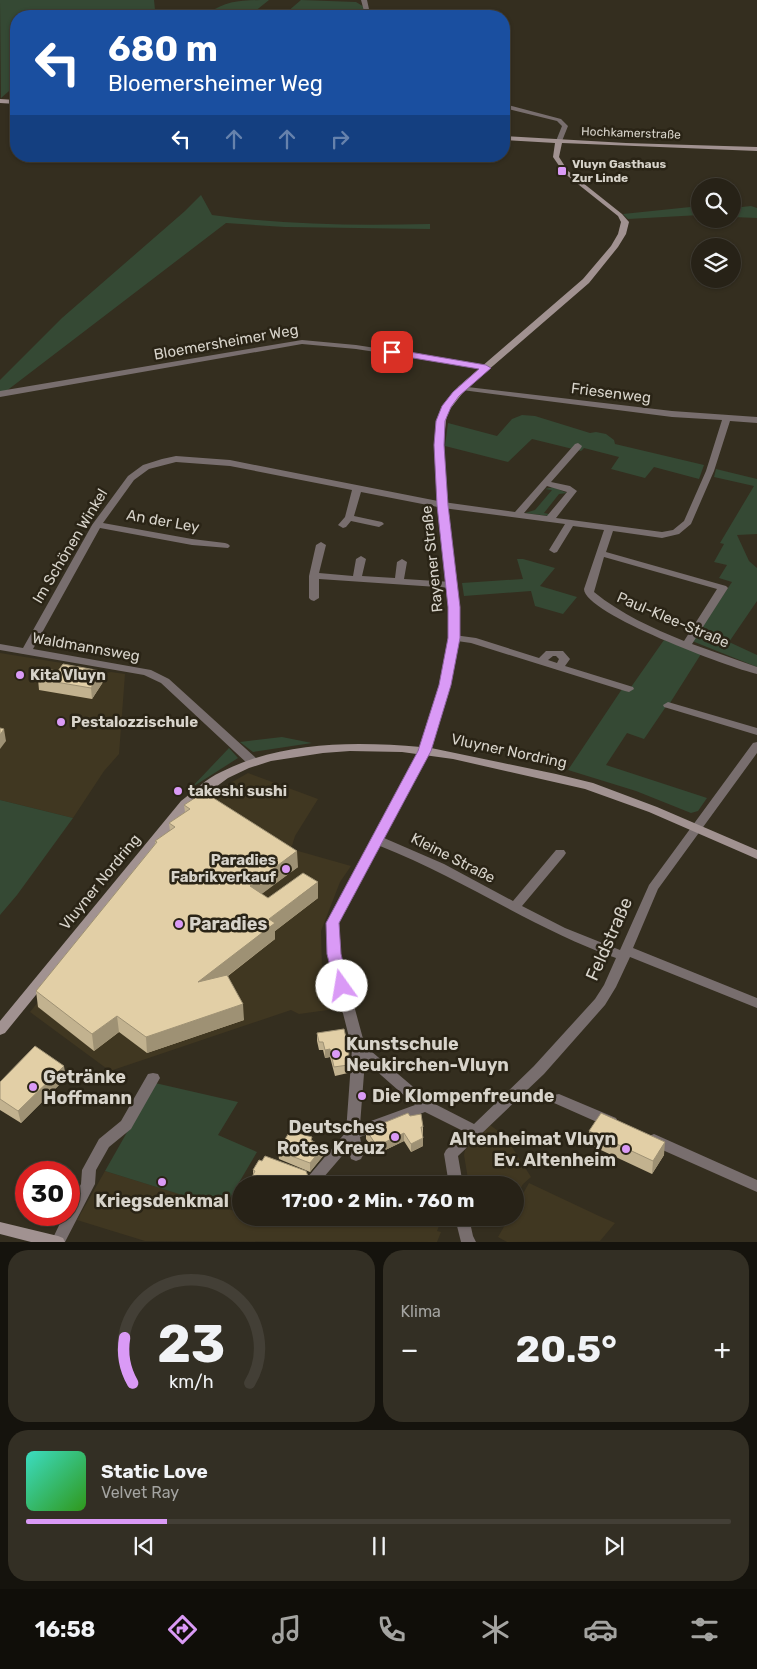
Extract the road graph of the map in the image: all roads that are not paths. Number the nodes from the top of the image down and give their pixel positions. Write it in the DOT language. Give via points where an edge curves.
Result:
graph roads {
  1 [pos="510,107"];
  2 [pos="510,138"];
  3 [pos="559,141"];
  4 [pos="757,149"];
  5 [pos="486,368"];
  6 [pos="462,388"];
  7 [pos="0,394"];
  8 [pos="727,418"];
  9 [pos="757,420"];
  10 [pos="578,446"];
  11 [pos="546,483"];
  12 [pos="357,489"];
  13 [pos="442,505"];
  14 [pos="517,516"];
  15 [pos="549,520"];
  16 [pos="570,523"];
  17 [pos="379,524"];
  18 [pos="97,525"];
  19 [pos="609,528"];
  20 [pos="321,544"];
  21 [pos="225,546"];
  22 [pos="554,550"];
  23 [pos="600,553"];
  24 [pos="361,559"];
  25 [pos="402,562"];
  26 [pos="314,576"];
  27 [pos="357,580"];
  28 [pos="399,582"];
  29 [pos="452,585"];
  30 [pos="314,598"];
  31 [pos="454,638"];
  32 [pos="687,644"];
  33 [pos="0,647"];
  34 [pos="26,652"];
  35 [pos="757,671"];
  36 [pos="629,689"];
  37 [pos="668,705"];
  38 [pos="757,732"];
  39 [pos="757,745"];
  40 [pos="425,751"];
  41 [pos="253,762"];
  42 [pos="697,828"];
  43 [pos="377,840"];
  44 [pos="560,853"];
  45 [pos="757,855"];
  46 [pos="514,907"];
  47 [pos="625,953"];
  48 [pos="757,1002"];
  49 [pos="0,1030"];
  50 [pos="359,1049"];
  51 [pos="153,1078"];
  52 [pos="559,1099"];
  53 [pos="426,1106"];
  54 [pos="622,1126"];
  55 [pos="474,1130"];
  56 [pos="353,1134"];
  57 [pos="639,1134"];
  58 [pos="356,1154"];
  59 [pos="316,1176"];
  60 [pos="455,1176"];
  61 [pos="757,1186"];
  62 [pos="464,1226"];
  63 [pos="0,1228"];
  64 [pos="27,1238"];
  65 [pos="58,1241"];
  66 [pos="469,1242"];
  1 -- 3 [label="street" via="562,122 565,129"];
  2 -- 3 [label="street, Hochkamerstraße"];
  3 -- 4 [label="street, Hochkamerstraße"];
  3 -- 5 [label="street, Rayener Straße" via="556,157 562,168 620,215 625,228 586,281"];
  5 -- 6 [label="street, Rayener Straße"];
  5 -- 7 [label="street, Bloemersheimer Weg" via="365,348 302,342"];
  6 -- 8 [label="street, Friesenweg" via="598,406"];
  6 -- 13 [label="street, Rayener Straße" via="446,406 440,421"];
  8 -- 9 [label="street, Friesenweg"];
  8 -- 19 [label="street, Im Schönen Winkel" via="688,522 680,529 662,535"];
  10 -- 11 [label="street"];
  11 -- 14 [label="street"];
  11 -- 15 [label="street" via="572,491"];
  12 -- 13 [label="street, Im Schönen Winkel"];
  12 -- 17 [label="street" via="346,521"];
  12 -- 18 [label="street, Im Schönen Winkel" via="230,463 176,459 155,463 138,471"];
  13 -- 14 [label="street, Im Schönen Winkel"];
  13 -- 29 [label="street, Rayener Straße"];
  14 -- 15 [label="street, Im Schönen Winkel"];
  15 -- 16 [label="street, Im Schönen Winkel"];
  16 -- 19 [label="street, Im Schönen Winkel"];
  16 -- 22 [label="street"];
  18 -- 21 [label="street, An der Ley"];
  18 -- 34 [label="street, Im Schönen Winkel"];
  19 -- 23 [label="street, Paul-Klee-Straße"];
  20 -- 26 [label="street"];
  23 -- 32 [label="street, Paul-Klee-Straße" via="589,593 607,608"];
  23 -- 32 [label="street" via="723,588"];
  24 -- 27 [label="street"];
  25 -- 28 [label="street"];
  26 -- 27 [label="street"];
  26 -- 30 [label="street"];
  27 -- 28 [label="street"];
  28 -- 29 [label="street"];
  29 -- 31 [label="street, Rayener Straße"];
  31 -- 36 [label="street" via="472,640"];
  31 -- 40 [label="street, Rayener Straße" via="445,685"];
  32 -- 35 [label="street, Paul-Klee-Straße"];
  33 -- 34 [label="street, Waldmannsweg"];
  34 -- 41 [label="street, Waldmannsweg" via="133,669 159,678"];
  37 -- 38 [label="street"];
  39 -- 42 [label="street, Feldstraße"];
  40 -- 41 [label="street, Vluyner Nordring" via="356,748 285,755"];
  40 -- 42 [label="street, Vluyner Nordring" via="568,780"];
  40 -- 43 [label="street, Rayener Straße"];
  41 -- 49 [label="street, Vluyner Nordring" via="206,786 185,804"];
  42 -- 45 [label="street, Vluyner Nordring"];
  42 -- 47 [label="street, Feldstraße" via="653,888"];
  43 -- 46 [label="street, Kleine Straße" via="416,856"];
  43 -- 50 [label="street, Rayener Straße" via="332,923 334,954"];
  44 -- 46 [label="street"];
  46 -- 47 [label="street, Kleine Straße" via="569,936"];
  47 -- 48 [label="street, Kleine Straße"];
  47 -- 55 [label="street, Feldstraße" via="600,1002 539,1070"];
  50 -- 53 [label="street"];
  50 -- 56 [label="street"];
  51 -- 65 [label="street" via="126,1126 104,1144 89,1170 88,1184"];
  52 -- 54 [label="street"];
  53 -- 55 [label="street"];
  53 -- 56 [label="street"];
  55 -- 60 [label="street, Feldstraße" via="451,1154"];
  56 -- 58 [label="street"];
  56 -- 59 [label="street"];
  57 -- 61 [label="street"];
  62 -- 66 [label="street"];
  63 -- 64 [label="street"];
  64 -- 65 [label="street"];
}
